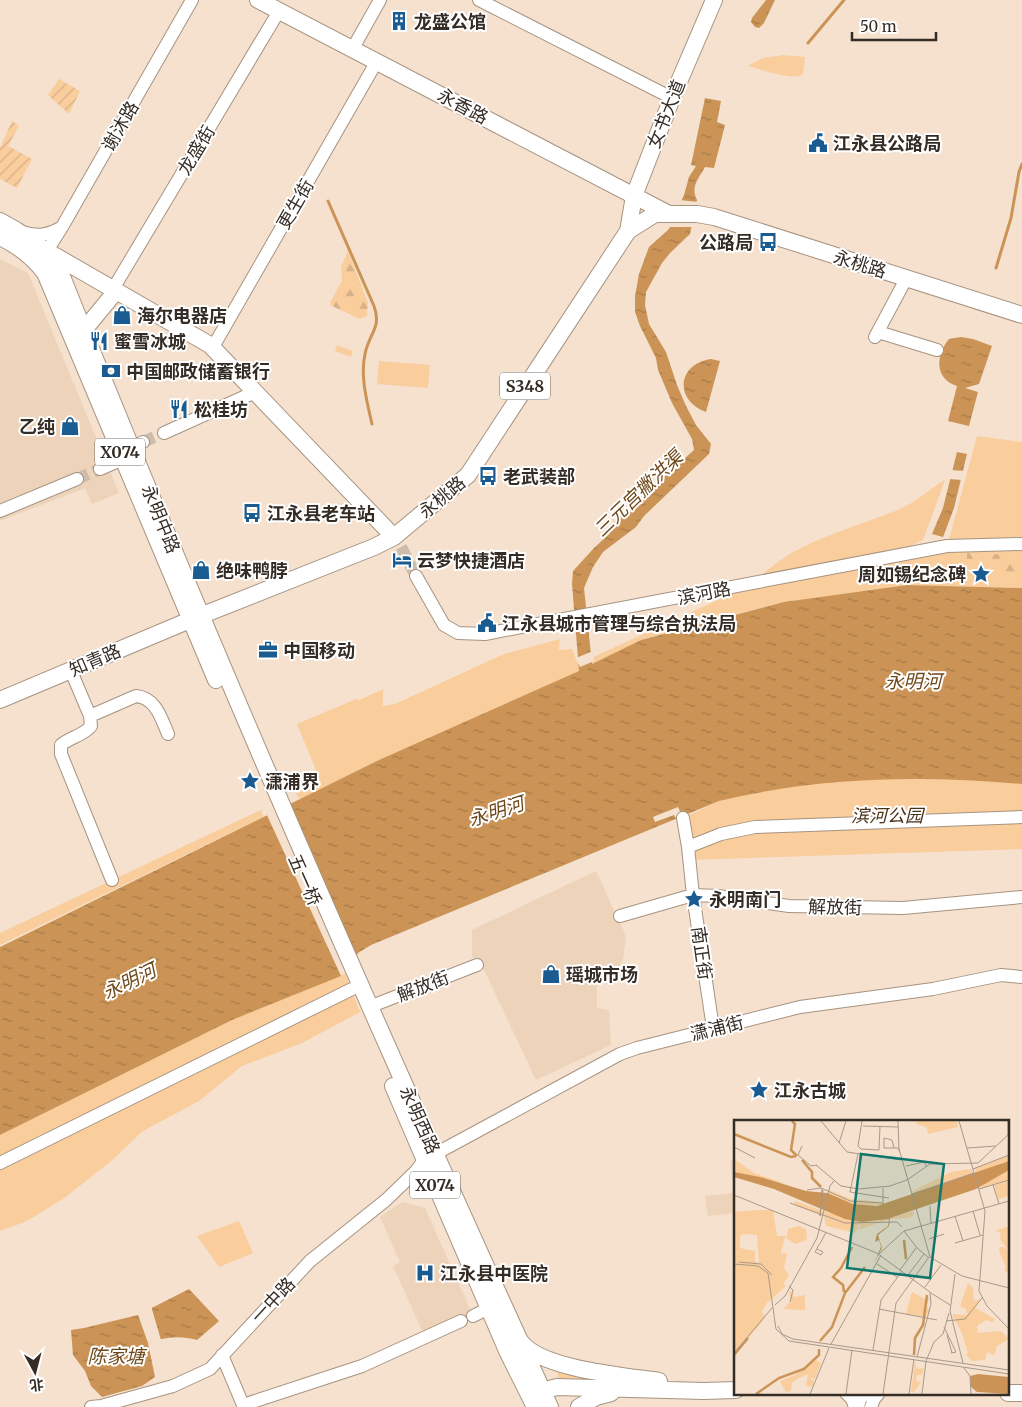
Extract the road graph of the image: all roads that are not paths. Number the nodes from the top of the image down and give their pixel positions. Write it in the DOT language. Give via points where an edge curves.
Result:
graph roads {
  1 [pos="192,0"];
  2 [pos="258,0"];
  3 [pos="380,0"];
  4 [pos="479,0"];
  5 [pos="714,0"];
  6 [pos="280,11"];
  7 [pos="353,48"];
  8 [pos="377,61"];
  9 [pos="672,98"];
  10 [pos="634,196"];
  11 [pos="666,213"];
  12 [pos="0,221"];
  13 [pos="62,228"];
  14 [pos="628,230"];
  15 [pos="12,239"];
  16 [pos="48,252"];
  17 [pos="81,272"];
  18 [pos="906,279"];
  19 [pos="58,285"];
  20 [pos="114,290"];
  21 [pos="1022,315"];
  22 [pos="84,330"];
  23 [pos="213,347"];
  24 [pos="937,350"];
  25 [pos="255,392"];
  26 [pos="164,433"];
  27 [pos="132,450"];
  28 [pos="100,469"];
  29 [pos="77,478"];
  30 [pos="0,511"];
  31 [pos="397,542"];
  32 [pos="1022,544"];
  33 [pos="416,576"];
  34 [pos="195,618"];
  35 [pos="71,671"];
  36 [pos="0,700"];
  37 [pos="90,716"];
  38 [pos="168,734"];
  39 [pos="268,786"];
  40 [pos="1022,817"];
  41 [pos="683,818"];
  42 [pos="688,846"];
  43 [pos="112,880"];
  44 [pos="694,895"];
  45 [pos="1022,897"];
  46 [pos="620,916"];
  47 [pos="477,966"];
  48 [pos="349,971"];
  49 [pos="1022,977"];
  50 [pos="352,989"];
  51 [pos="369,1007"];
  52 [pos="713,1028"];
  53 [pos="430,1157"];
  54 [pos="0,1163"];
  55 [pos="489,1308"];
  56 [pos="518,1339"];
  57 [pos="222,1355"];
  58 [pos="696,1387"];
  59 [pos="662,1390"];
  60 [pos="728,1390"];
  61 [pos="534,1392"];
  62 [pos="847,1394"];
  63 [pos="878,1394"];
  64 [pos="863,1401"];
  65 [pos="91,1407"];
  66 [pos="550,1407"];
  67 [pos="579,1407"];
  1 -- 13 [label="street, 谢沐路"];
  2 -- 6 [label="main road, 永香路"];
  3 -- 7 [label="street"];
  4 -- 9 [label="street"];
  5 -- 9 [label="main road, 女书大道"];
  6 -- 7 [label="main road, 永香路"];
  6 -- 20 [label="street, 龙盛街"];
  7 -- 8 [label="main road, 永香路"];
  8 -- 10 [label="main road, 永香路"];
  8 -- 23 [label="street, 更生街"];
  9 -- 10 [label="main road, 女书大道"];
  10 -- 11 [label="main road, 永香路"];
  10 -- 14 [label="main road, 女书大道"];
  11 -- 14 [label="main road, 永桃路 / S348" via="655,214"];
  11 -- 18 [label="main road, 永桃路" via="714,218"];
  12 -- 15 [label="main road, 永明中路"];
  13 -- 15 [label="street" via="50,234"];
  13 -- 16 [label="street, 谢沐路"];
  13 -- 17 [label="street" via="62,248 68,260"];
  14 -- 31 [label="main road, 永桃路 / S348" via="468,476"];
  15 -- 16 [label="main road, 永明中路"];
  15 -- 19 [label="main road"];
  16 -- 17 [label="main road"];
  16 -- 19 [label="main road, 永明中路 / X074" via="59,268"];
  17 -- 19 [label="main road" via="68,276"];
  17 -- 20 [label="main road"];
  18 -- 21 [label="main road, 永桃路"];
  18 -- 24 [label="street" via="876,334"];
  19 -- 22 [label="main road, 永明中路 / X074"];
  19 -- 27 [label="main road, 永明中路 / X074"];
  20 -- 22 [label="main road"];
  20 -- 23 [label="main road"];
  22 -- 27 [label="main road, 永明中路 / X074"];
  23 -- 25 [label="main road"];
  25 -- 26 [label="street"];
  25 -- 31 [label="main road"];
  27 -- 28 [label="street"];
  27 -- 34 [label="main road, 永明中路 / X074"];
  29 -- 30 [label="street"];
  31 -- 34 [label="main road, 永桃路" via="374,547"];
  32 -- 33 [label="street, 滨河路" via="947,546 485,634 458,633 444,625"];
  34 -- 35 [label="main road, 知青路"];
  34 -- 39 [label="main road, 永明中路 / X074"];
  35 -- 36 [label="main road, 知青路"];
  35 -- 37 [label="street"];
  37 -- 38 [label="street" via="136,696 142,697 152,702"];
  37 -- 43 [label="street" via="86,732 66,741 61,746 61,754"];
  39 -- 48 [label="main road, 五一桥 / X074"];
  40 -- 42 [label="street" via="755,827 721,834"];
  41 -- 42 [label="street, 南正街"];
  42 -- 44 [label="street, 南正街"];
  44 -- 45 [label="street, 解放街" via="789,906 904,908"];
  44 -- 46 [label="street, 解放街"];
  44 -- 52 [label="street, 南正街"];
  47 -- 51 [label="street, 解放街"];
  48 -- 50 [label="main road, 永明西路 / X074"];
  48 -- 51 [label="main road, 永明西路 / X074"];
  49 -- 52 [label="street, 潇浦街" via="1001,975 934,989 800,1007"];
  50 -- 53 [label="main road, 永明西路 / X074"];
  50 -- 54 [label="street"];
  51 -- 53 [label="main road, 永明西路 / X074"];
  52 -- 53 [label="street, 潇浦街" via="620,1054"];
  53 -- 55 [label="main road, 永明西路 / X074"];
  53 -- 56 [label="main road, 永明西路 / X074"];
  53 -- 57 [label="street, 一中路" via="386,1200 310,1261"];
  55 -- 57 [label="street" via="362,1366 243,1405"];
  55 -- 61 [label="main road, 永明西路 / X074"];
  56 -- 58 [label="main road" via="528,1350 562,1364"];
  56 -- 61 [label="main road, 永明西路"];
  57 -- 65 [label="street, 一中路" via="210,1369 173,1386"];
  58 -- 60 [label="main road"];
  58 -- 61 [label="main road" via="560,1381"];
  59 -- 60 [label="main road"];
  59 -- 61 [label="main road" via="557,1387"];
  59 -- 67 [label="main road" via="605,1394"];
  61 -- 66 [label="main road, 永明西路"];
  62 -- 64 [label="street" via="852,1399"];
  63 -- 64 [label="street" via="874,1399"];
}
